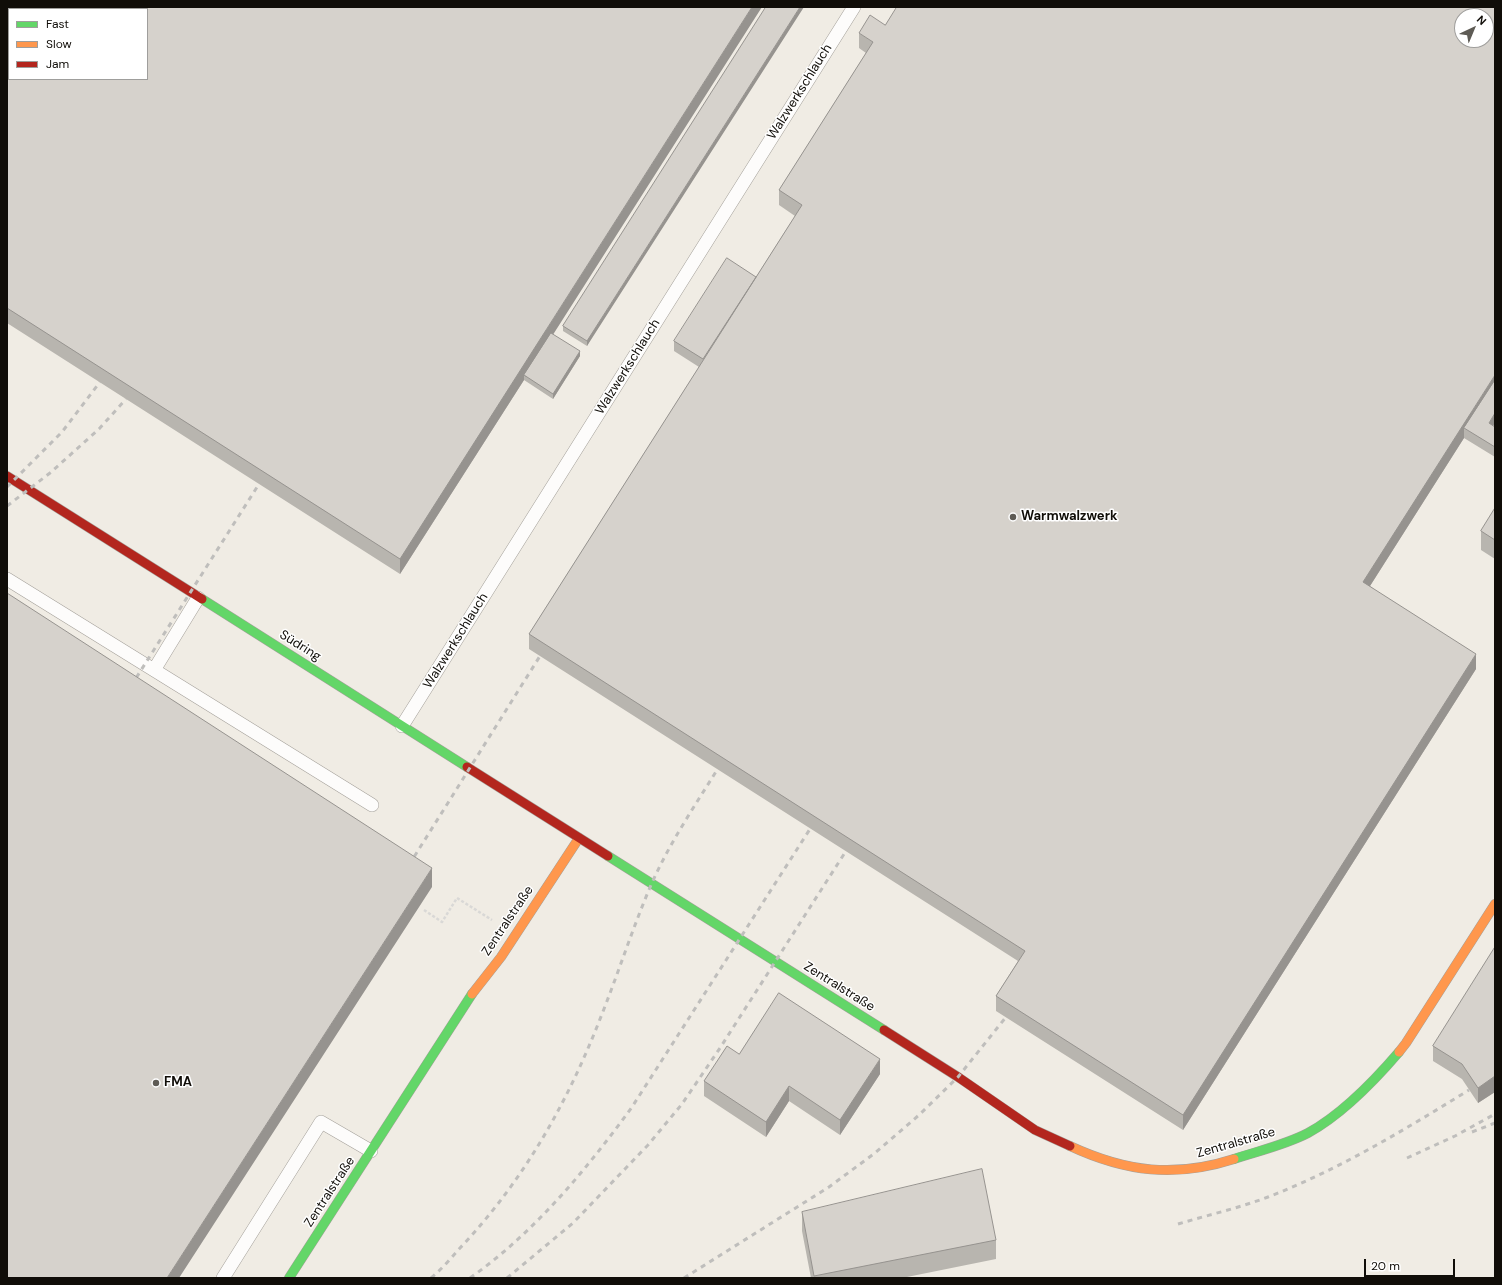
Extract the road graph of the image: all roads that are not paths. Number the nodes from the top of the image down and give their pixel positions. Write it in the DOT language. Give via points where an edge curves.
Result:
graph roads {
  1 [pos="854,7"];
  2 [pos="7,476"];
  3 [pos="7,579"];
  4 [pos="198,598"];
  5 [pos="154,670"];
  6 [pos="402,726"];
  7 [pos="372,805"];
  8 [pos="579,838"];
  9 [pos="1495,904"];
  10 [pos="371,1151"];
  11 [pos="223,1278"];
  12 [pos="289,1278"];
  1 -- 6 [label="lane, Walzwerkschlauch"];
  2 -- 4 [label="street, Südring"];
  3 -- 5 [label="lane"];
  4 -- 5 [label="lane"];
  4 -- 6 [label="street, Südring"];
  5 -- 7 [label="lane"];
  6 -- 8 [label="street, Südring"];
  8 -- 9 [label="street, Zentralstraße" via="958,1077 1035,1130 1110,1162 1150,1170 1189,1169 1224,1162 1308,1133 1332,1117 1376,1079 1406,1043"];
  8 -- 10 [label="street, Zentralstraße" via="501,957 471,995"];
  10 -- 11 [label="lane" via="321,1122"];
  10 -- 12 [label="street, Zentralstraße"];
}
